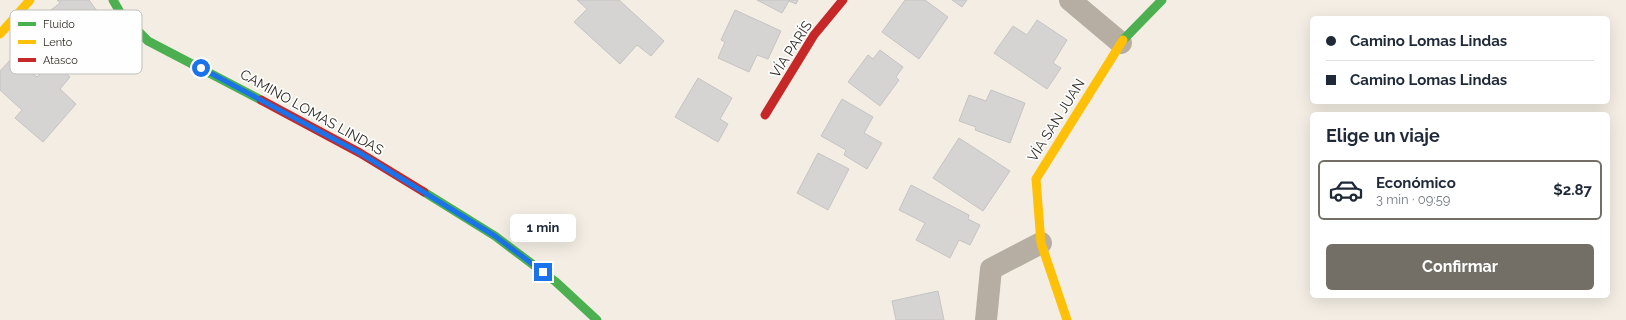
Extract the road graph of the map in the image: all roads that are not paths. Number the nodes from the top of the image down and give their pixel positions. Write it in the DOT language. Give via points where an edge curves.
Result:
graph roads {
  1 [pos="30,0"];
  2 [pos="112,0"];
  3 [pos="843,0"];
  4 [pos="1070,0"];
  5 [pos="1162,0"];
  6 [pos="21,10"];
  7 [pos="118,10"];
  8 [pos="10,23"];
  9 [pos="0,34"];
  10 [pos="142,35"];
  11 [pos="1121,43"];
  12 [pos="765,115"];
  13 [pos="1041,243"];
  14 [pos="597,320"];
  15 [pos="986,320"];
  16 [pos="1067,320"];
  1 -- 6 [label="street"];
  2 -- 7 [label="street, CAMINO LOMAS LINDAS"];
  3 -- 12 [label="street, VÍA PARÍS" via="814,35"];
  4 -- 11 [label="street"];
  5 -- 11 [label="street, VÍA SAN JUAN"];
  8 -- 9 [label="street"];
  10 -- 14 [label="street, CAMINO LOMAS LINDAS" via="148,41 360,153 495,236 556,282"];
  11 -- 13 [label="street, VÍA SAN JUAN" via="1036,179"];
  13 -- 15 [label="street" via="991,269"];
  13 -- 16 [label="street, VÍA SAN JUAN"];
}
